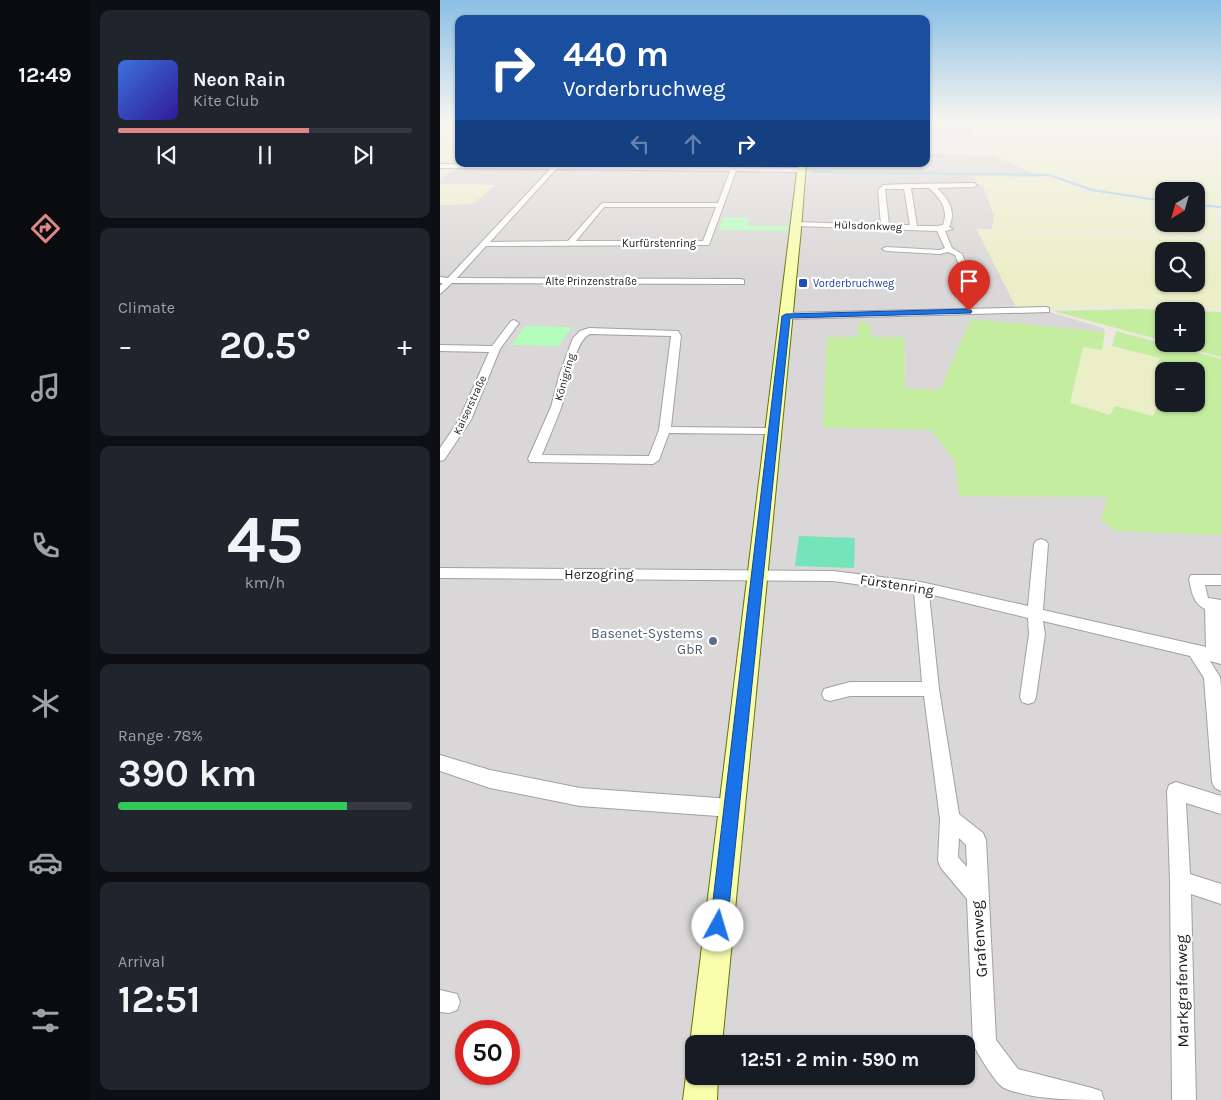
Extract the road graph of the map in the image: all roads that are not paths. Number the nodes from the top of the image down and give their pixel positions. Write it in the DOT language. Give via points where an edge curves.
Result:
graph roads {
  1 [pos="549,173"];
  2 [pos="732,173"];
  3 [pos="801,173"];
  4 [pos="974,185"];
  5 [pos="906,186"];
  6 [pos="931,186"];
  7 [pos="720,205"];
  8 [pos="797,224"];
  9 [pos="885,226"];
  10 [pos="914,227"];
  11 [pos="944,228"];
  12 [pos="484,244"];
  13 [pos="571,244"];
  14 [pos="886,249"];
  15 [pos="949,249"];
  16 [pos="966,273"];
  17 [pos="440,280"];
  18 [pos="451,280"];
  19 [pos="741,282"];
  20 [pos="440,291"];
  21 [pos="1046,310"];
  22 [pos="786,316"];
  23 [pos="514,323"];
  24 [pos="440,348"];
  25 [pos="495,349"];
  26 [pos="665,430"];
  27 [pos="773,431"];
  28 [pos="440,458"];
  29 [pos="1041,544"];
  30 [pos="440,573"];
  31 [pos="757,575"];
  32 [pos="1221,580"];
  33 [pos="921,587"];
  34 [pos="1216,606"];
  35 [pos="1034,614"];
  36 [pos="1195,651"];
  37 [pos="1217,656"];
  38 [pos="931,689"];
  39 [pos="830,694"];
  40 [pos="1028,697"];
  41 [pos="440,763"];
  42 [pos="1221,782"];
  43 [pos="1221,805"];
  44 [pos="731,808"];
  45 [pos="1180,881"];
  46 [pos="1221,894"];
  47 [pos="707,1035"];
  48 [pos="701,1085"];
  49 [pos="700,1100"];
  50 [pos="1092,1100"];
  51 [pos="1184,1100"];
  1 -- 12 [label="street"];
  2 -- 7 [label="street, Kurfürstenring"];
  3 -- 8 [label="main road"];
  4 -- 6 [label="street"];
  5 -- 6 [label="street"];
  5 -- 9 [label="street" via="889,186 881,190"];
  5 -- 10 [label="street"];
  6 -- 11 [label="street" via="946,202 950,212"];
  7 -- 13 [label="street" via="602,205"];
  7 -- 13 [label="street, Kurfürstenring" via="706,243"];
  8 -- 9 [label="street, Hülsdonkweg"];
  8 -- 22 [label="main road"];
  9 -- 10 [label="street, Hülsdonkweg"];
  10 -- 11 [label="street, Hülsdonkweg"];
  11 -- 15 [label="street"];
  12 -- 13 [label="street, Kurfürstenring"];
  12 -- 18 [label="street"];
  14 -- 15 [label="street, Hülsdonkweg" via="940,252"];
  15 -- 16 [label="street" via="958,254"];
  17 -- 18 [label="street, Alte Prinzenstraße"];
  18 -- 19 [label="street, Alte Prinzenstraße"];
  18 -- 20 [label="street"];
  21 -- 22 [label="street"];
  22 -- 27 [label="main road"];
  23 -- 25 [label="street, Kaiserstraße"];
  24 -- 25 [label="street"];
  25 -- 28 [label="street, Kaiserstraße" via="465,420"];
  26 -- 26 [label="street, Königring" via="653,460 534,459 556,407 578,338 589,330 674,332"];
  26 -- 27 [label="street"];
  27 -- 31 [label="main road"];
  29 -- 35 [label="street"];
  30 -- 31 [label="street, Herzogring"];
  31 -- 33 [label="street, Fürstenring" via="832,576"];
  31 -- 44 [label="main road"];
  32 -- 34 [label="street, Fürstenring" via="1196,580 1202,601"];
  33 -- 35 [label="street, Fürstenring"];
  33 -- 38 [label="street, Grafenweg"];
  34 -- 37 [label="street, Fürstenring"];
  35 -- 36 [label="street, Fürstenring"];
  35 -- 40 [label="street" via="1037,634"];
  36 -- 37 [label="street, Fürstenring"];
  36 -- 42 [label="street" via="1212,677"];
  38 -- 39 [label="street" via="850,689"];
  38 -- 50 [label="street, Grafenweg" via="950,819 948,861 977,895 985,1044 1011,1079"];
  41 -- 44 [label="street" via="490,780 580,798"];
  43 -- 45 [label="street, Markgrafenweg" via="1176,791"];
  44 -- 47 [label="main road"];
  45 -- 46 [label="street"];
  45 -- 51 [label="street, Markgrafenweg"];
  48 -- 49 [label="main road"];
}
